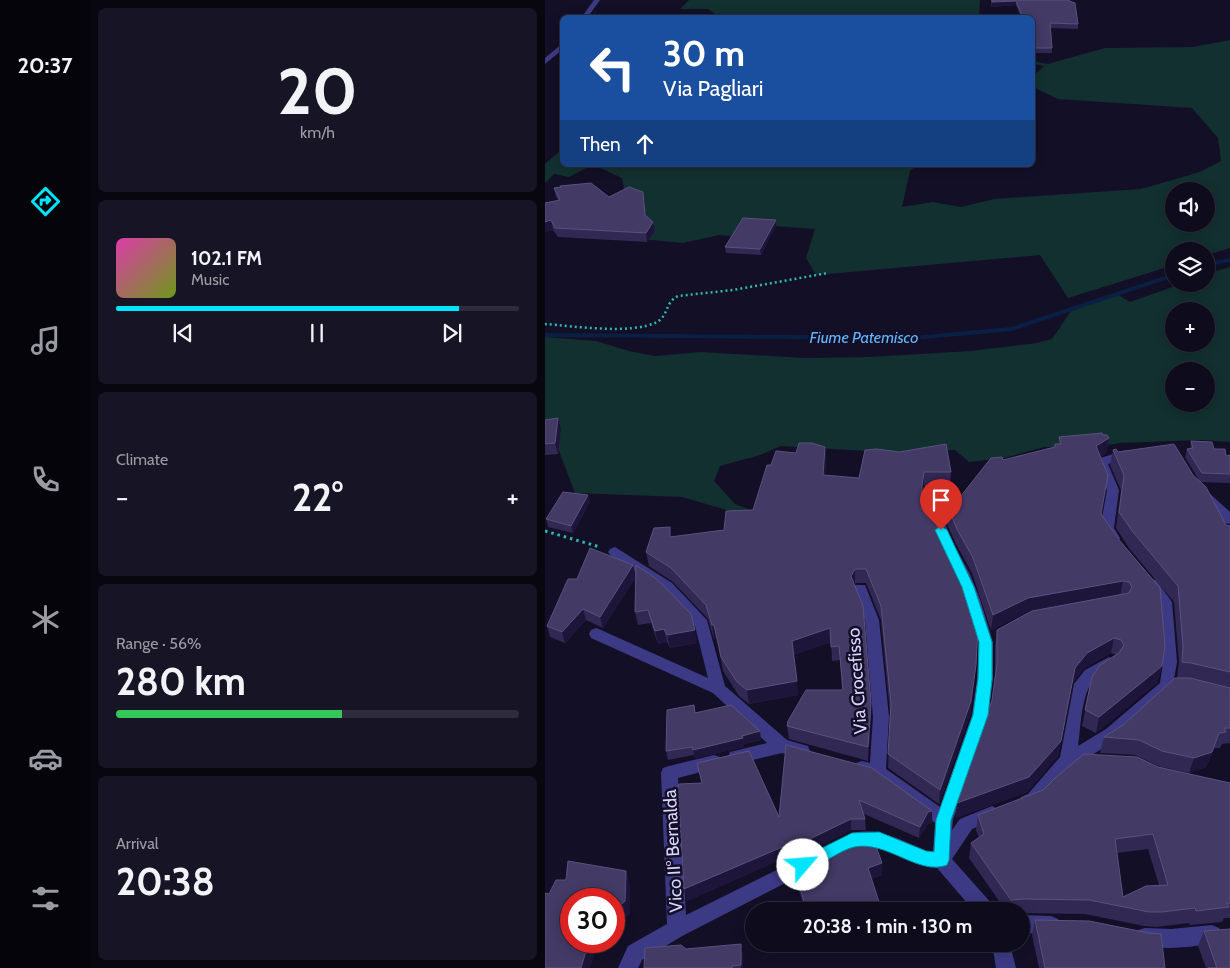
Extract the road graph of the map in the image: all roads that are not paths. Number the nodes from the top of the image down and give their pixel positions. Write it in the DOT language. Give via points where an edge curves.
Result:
graph roads {
  1 [pos="597,0"];
  2 [pos="586,15"];
  3 [pos="560,48"];
  4 [pos="545,62"];
  5 [pos="1137,452"];
  6 [pos="1195,486"];
  7 [pos="929,499"];
  8 [pos="1230,520"];
  9 [pos="615,552"];
  10 [pos="1123,552"];
  11 [pos="1140,572"];
  12 [pos="860,589"];
  13 [pos="1002,633"];
  14 [pos="596,634"];
  15 [pos="986,642"];
  16 [pos="1112,661"];
  17 [pos="1167,686"];
  18 [pos="1186,686"];
  19 [pos="718,689"];
  20 [pos="782,746"];
  21 [pos="817,755"];
  22 [pos="1068,760"];
  23 [pos="1097,762"];
  24 [pos="852,764"];
  25 [pos="878,772"];
  26 [pos="944,820"];
  27 [pos="843,845"];
  28 [pos="825,854"];
  29 [pos="941,860"];
  30 [pos="978,902"];
  31 [pos="1030,924"];
  32 [pos="1067,925"];
  33 [pos="677,929"];
  34 [pos="1127,933"];
  35 [pos="1220,933"];
  36 [pos="1003,952"];
  37 [pos="628,968"];
  38 [pos="1006,968"];
  1 -- 2 [label="street"];
  3 -- 4 [label="street"];
  5 -- 10 [label="street" via="1101,462 1113,490 1107,528"];
  6 -- 8 [label="street"];
  7 -- 15 [label="street" via="973,599"];
  9 -- 19 [label="street" via="667,587 702,624"];
  11 -- 17 [label="street" via="1165,602 1170,662"];
  12 -- 25 [label="street, Via Crocefisso" via="872,620 881,718"];
  13 -- 15 [label="street"];
  14 -- 19 [label="street"];
  15 -- 26 [label="street" via="981,715"];
  16 -- 22 [label="street" via="1089,674 1079,688"];
  17 -- 18 [label="street"];
  17 -- 22 [label="street" via="1112,734"];
  19 -- 20 [label="street"];
  20 -- 21 [label="street"];
  20 -- 33 [label="street, Vico II° Bernalda" via="669,773"];
  22 -- 23 [label="street"];
  22 -- 29 [label="street" via="1034,799 967,824"];
  24 -- 25 [label="street"];
  25 -- 26 [label="street"];
  26 -- 29 [label="street"];
  27 -- 29 [label="street" via="852,840 879,840 926,859"];
  28 -- 33 [label="street"];
  29 -- 30 [label="street"];
  31 -- 32 [label="street"];
  33 -- 37 [label="street" via="635,953"];
  34 -- 35 [label="street" via="1171,938"];
  36 -- 38 [label="street"];
}
